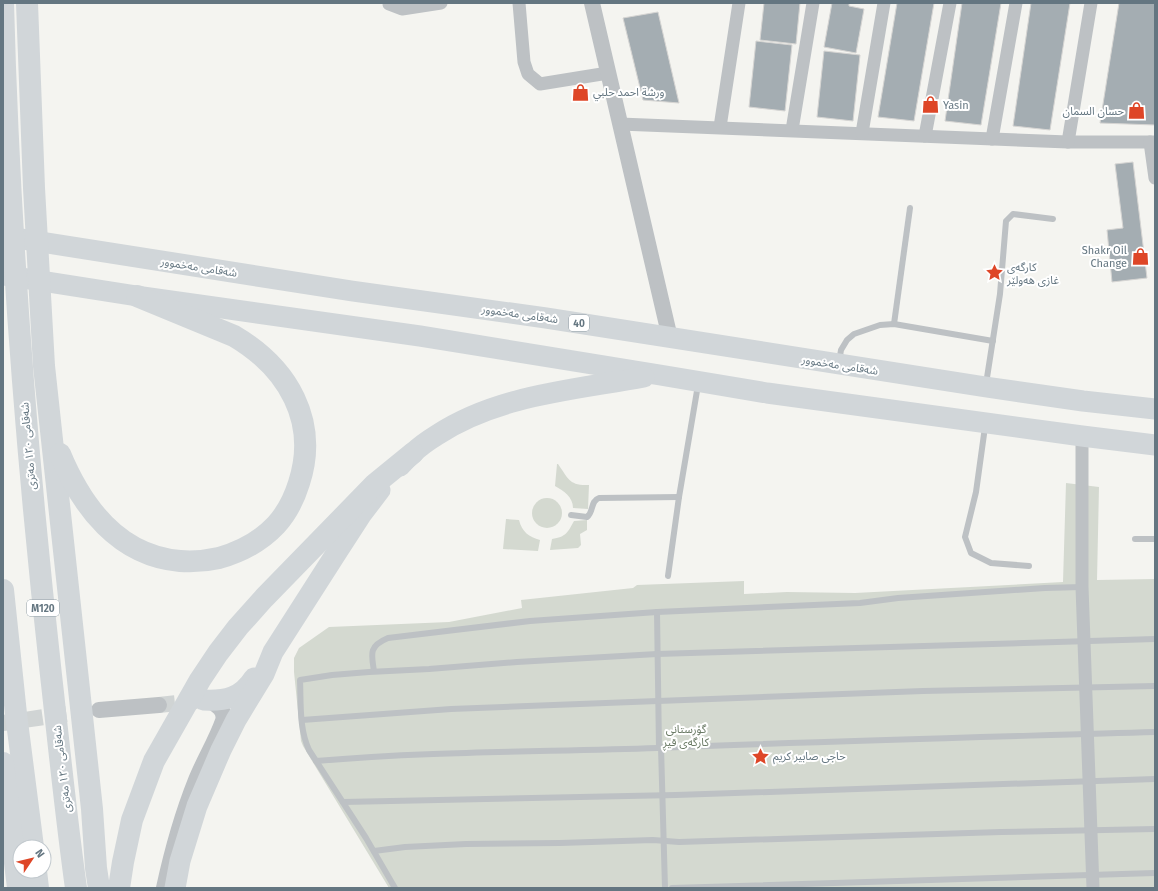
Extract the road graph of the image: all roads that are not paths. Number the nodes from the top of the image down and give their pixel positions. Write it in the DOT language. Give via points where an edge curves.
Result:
graph roads {
  1 [pos="3,3"];
  2 [pos="27,3"];
  3 [pos="389,3"];
  4 [pos="441,3"];
  5 [pos="519,3"];
  6 [pos="594,3"];
  7 [pos="739,3"];
  8 [pos="813,3"];
  9 [pos="884,3"];
  10 [pos="950,3"];
  11 [pos="1016,3"];
  12 [pos="1091,3"];
  13 [pos="608,73"];
  14 [pos="620,124"];
  15 [pos="720,127"];
  16 [pos="792,130"];
  17 [pos="862,133"];
  18 [pos="925,136"];
  19 [pos="992,139"];
  20 [pos="1068,142"];
  21 [pos="1153,142"];
  22 [pos="1155,178"];
  23 [pos="910,208"];
  24 [pos="1053,219"];
  25 [pos="3,236"];
  26 [pos="3,276"];
  27 [pos="137,296"];
  28 [pos="894,324"];
  29 [pos="670,338"];
  30 [pos="993,341"];
  31 [pos="838,364"];
  32 [pos="660,375"];
  33 [pos="698,381"];
  34 [pos="986,387"];
  35 [pos="1155,409"];
  36 [pos="985,423"];
  37 [pos="51,433"];
  38 [pos="1082,436"];
  39 [pos="1155,445"];
  40 [pos="413,453"];
  41 [pos="679,497"];
  42 [pos="571,515"];
  43 [pos="1135,539"];
  44 [pos="1155,539"];
  45 [pos="1029,566"];
  46 [pos="668,576"];
  47 [pos="1082,587"];
  48 [pos="3,590"];
  49 [pos="657,612"];
  50 [pos="1155,639"];
  51 [pos="1084,641"];
  52 [pos="273,652"];
  53 [pos="657,654"];
  54 [pos="374,671"];
  55 [pos="1155,686"];
  56 [pos="1086,688"];
  57 [pos="205,700"];
  58 [pos="658,701"];
  59 [pos="160,705"];
  60 [pos="99,710"];
  61 [pos="302,720"];
  62 [pos="1155,732"];
  63 [pos="1087,734"];
  64 [pos="660,747"];
  65 [pos="316,761"];
  66 [pos="3,762"];
  67 [pos="1155,779"];
  68 [pos="1089,781"];
  69 [pos="662,795"];
  70 [pos="343,802"];
  71 [pos="1155,829"];
  72 [pos="1091,830"];
  73 [pos="32,839"];
  74 [pos="663,840"];
  75 [pos="374,851"];
  76 [pos="1155,873"];
  77 [pos="3,875"];
  78 [pos="1092,882"];
  79 [pos="7,888"];
  80 [pos="18,888"];
  81 [pos="76,888"];
  82 [pos="99,888"];
  83 [pos="119,888"];
  84 [pos="164,888"];
  85 [pos="175,888"];
  86 [pos="395,888"];
  87 [pos="664,888"];
  88 [pos="672,888"];
  1 -- 81 [label="highway, شەقامی ١٢٠ مەتری / M120" via="10,185 28,445 40,582"];
  2 -- 37 [label="highway" via="34,188 44,366"];
  3 -- 4 [label="street" via="402,9"];
  5 -- 13 [label="street" via="524,62 528,74 540,84"];
  6 -- 13 [label="street"];
  7 -- 15 [label="street"];
  8 -- 16 [label="street"];
  9 -- 17 [label="street"];
  10 -- 18 [label="street"];
  11 -- 19 [label="street"];
  12 -- 20 [label="street"];
  13 -- 14 [label="street"];
  14 -- 15 [label="street"];
  14 -- 29 [label="street"];
  15 -- 16 [label="street"];
  16 -- 17 [label="street"];
  17 -- 18 [label="street"];
  18 -- 19 [label="street"];
  19 -- 20 [label="street"];
  20 -- 21 [label="street"];
  21 -- 22 [label="street"];
  23 -- 28 [label="lane"];
  24 -- 30 [label="lane" via="1013,214 1006,221"];
  25 -- 29 [label="highway, شەقامی مەخموور / 40"];
  26 -- 27 [label="highway"];
  27 -- 32 [label="highway" via="420,336"];
  27 -- 37 [label="highway" via="234,336 260,353 281,376 293,393 305,432 303,471 288,508 265,535 227,556 199,561 156,557 117,537 87,505 71,479"];
  28 -- 30 [label="lane"];
  28 -- 31 [label="lane" via="880,325 854,334 841,350"];
  29 -- 31 [label="highway, شەقامی مەخموور / 40"];
  30 -- 34 [label="lane"];
  31 -- 34 [label="highway, شەقامی مەخموور / 40"];
  32 -- 33 [label="highway"];
  32 -- 40 [label="highway" via="533,396 502,405 455,424"];
  33 -- 36 [label="highway"];
  33 -- 41 [label="lane"];
  34 -- 35 [label="highway, شەقامی مەخموور / 40"];
  36 -- 38 [label="highway"];
  36 -- 45 [label="lane" via="976,492 965,537 971,553 991,563"];
  37 -- 82 [label="highway"];
  38 -- 39 [label="highway"];
  38 -- 47 [label="street"];
  40 -- 52 [label="highway" via="384,484 361,515"];
  40 -- 83 [label="highway" via="375,484 264,598 218,653 154,761 132,820"];
  41 -- 42 [label="lane" via="599,498 595,500 587,517"];
  41 -- 46 [label="lane"];
  43 -- 44 [label="lane"];
  47 -- 49 [label="lane" via="898,598 860,603"];
  47 -- 51 [label="street"];
  48 -- 73 [label="highway"];
  49 -- 53 [label="lane"];
  49 -- 54 [label="lane" via="530,621 388,638 380,641 371,653"];
  50 -- 51 [label="lane"];
  51 -- 53 [label="lane"];
  51 -- 56 [label="street"];
  52 -- 57 [label="highway" via="241,693 234,697"];
  52 -- 85 [label="highway" via="264,674 236,720 205,786 190,826"];
  53 -- 54 [label="lane"];
  53 -- 58 [label="lane"];
  54 -- 61 [label="lane" via="300,680"];
  55 -- 56 [label="lane"];
  56 -- 58 [label="lane"];
  56 -- 63 [label="street"];
  57 -- 84 [label="street" via="221,709 224,722 185,810"];
  58 -- 61 [label="lane" via="451,710"];
  58 -- 64 [label="lane"];
  59 -- 60 [label="street"];
  61 -- 65 [label="lane" via="305,742"];
  62 -- 63 [label="lane"];
  63 -- 64 [label="lane"];
  63 -- 68 [label="street"];
  64 -- 65 [label="lane" via="463,752"];
  64 -- 69 [label="lane"];
  65 -- 70 [label="lane"];
  66 -- 80 [label="highway"];
  67 -- 68 [label="lane"];
  68 -- 69 [label="lane"];
  68 -- 72 [label="street"];
  69 -- 70 [label="lane"];
  69 -- 74 [label="lane"];
  70 -- 75 [label="lane"];
  71 -- 72 [label="lane"];
  72 -- 74 [label="lane" via="679,842"];
  72 -- 78 [label="street"];
  74 -- 75 [label="lane" via="421,846"];
  74 -- 87 [label="lane"];
  75 -- 86 [label="lane"];
  76 -- 78 [label="lane"];
  77 -- 79 [label="highway"];
  78 -- 88 [label="lane" via="794,883"];
}
